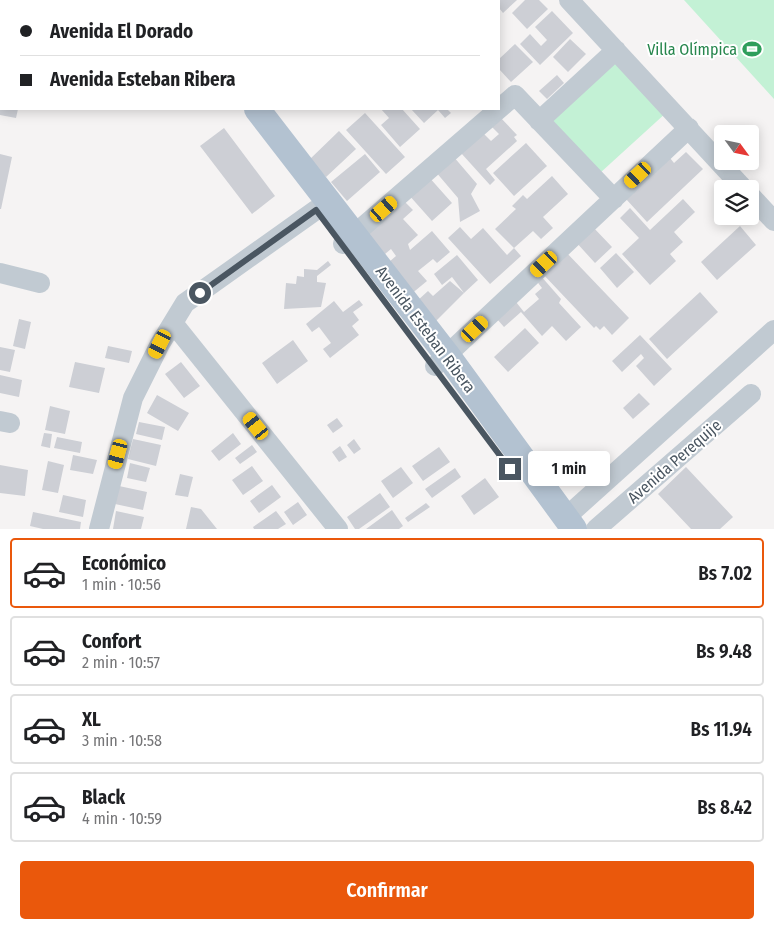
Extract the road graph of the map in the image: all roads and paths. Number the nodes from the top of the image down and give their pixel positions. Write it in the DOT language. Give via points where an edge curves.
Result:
graph roads {
  1 [pos="569,0"];
  2 [pos="616,50"];
  3 [pos="500,108"];
  4 [pos="240,110"];
  5 [pos="258,110"];
  6 [pos="498,110"];
  7 [pos="539,121"];
  8 [pos="688,128"];
  9 [pos="736,180"];
  10 [pos="614,199"];
  11 [pos="759,205"];
  12 [pos="316,210"];
  13 [pos="774,221"];
  14 [pos="349,240"];
  15 [pos="0,273"];
  16 [pos="40,283"];
  17 [pos="173,323"];
  18 [pos="774,330"];
  19 [pos="441,361"];
  20 [pos="751,394"];
  21 [pos="564,525"];
  22 [pos="99,529"];
  23 [pos="338,529"];
  24 [pos="596,529"];
  1 -- 2 [label="street"];
  2 -- 7 [label="street"];
  2 -- 8 [label="street"];
  3 -- 7 [label="street" via="515,95"];
  4 -- 12 [label="main road, Avenida Esteban Ribera"];
  5 -- 14 [label="main road, Avenida Esteban Ribera"];
  6 -- 14 [label="street"];
  7 -- 10 [label="street"];
  8 -- 9 [label="street"];
  8 -- 10 [label="street"];
  10 -- 19 [label="street"];
  11 -- 13 [label="street"];
  12 -- 14 [label="main road, Avenida Esteban Ribera"];
  12 -- 17 [label="street" via="185,303"];
  14 -- 19 [label="main road, Avenida Esteban Ribera"];
  15 -- 16 [label="street"];
  17 -- 22 [label="street" via="133,398"];
  17 -- 23 [label="street"];
  18 -- 21 [label="street"];
  19 -- 21 [label="main road, Avenida Esteban Ribera"];
  20 -- 24 [label="street, Avenida Perequije"];
}
